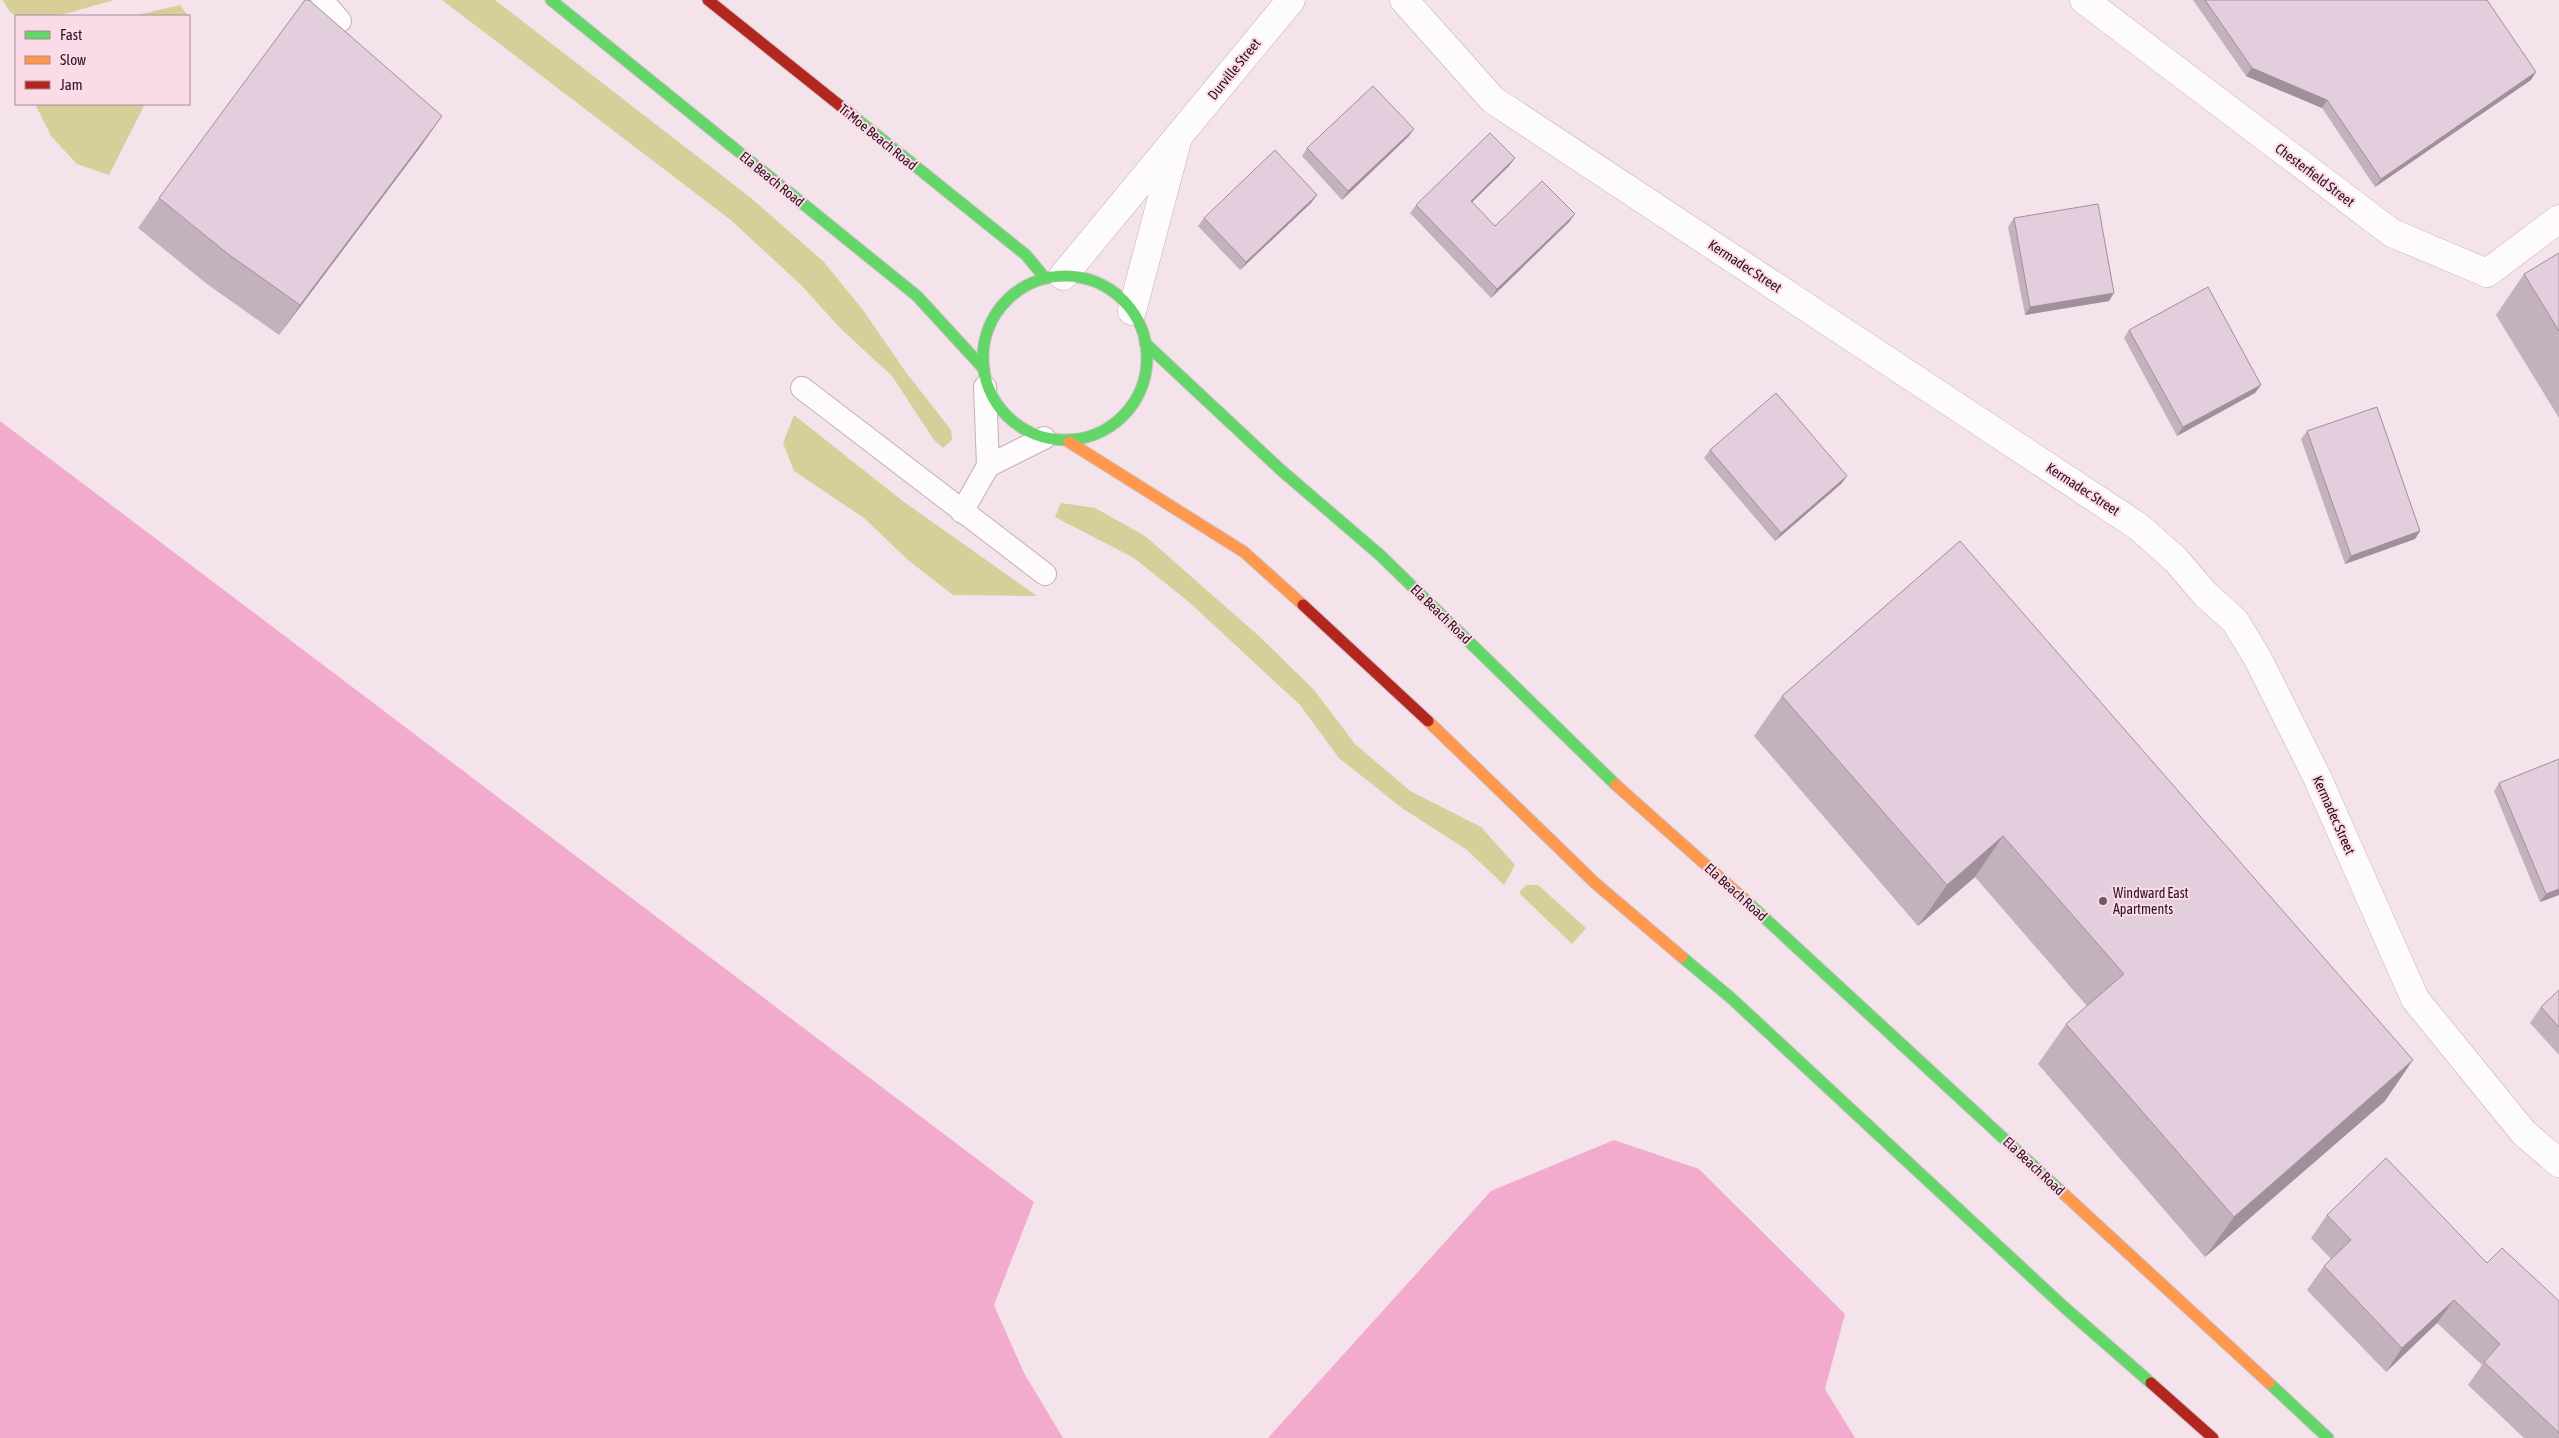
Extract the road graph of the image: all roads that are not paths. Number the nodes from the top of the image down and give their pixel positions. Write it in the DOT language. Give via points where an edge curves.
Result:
graph roads {
  1 [pos="322,0"];
  2 [pos="551,0"];
  3 [pos="708,0"];
  4 [pos="1291,0"];
  5 [pos="1404,0"];
  6 [pos="2084,0"];
  7 [pos="340,21"];
  8 [pos="1178,139"];
  9 [pos="2559,219"];
  10 [pos="1054,277"];
  11 [pos="1132,312"];
  12 [pos="1145,343"];
  13 [pos="985,378"];
  14 [pos="802,388"];
  15 [pos="1044,438"];
  16 [pos="1069,442"];
  17 [pos="988,466"];
  18 [pos="962,512"];
  19 [pos="1046,574"];
  20 [pos="2559,1163"];
  21 [pos="2213,1438"];
  22 [pos="2328,1438"];
  1 -- 7 [label="lane"];
  2 -- 13 [label="highway, Ela Beach Road" via="918,296"];
  3 -- 10 [label="highway, Tr Moe Beach Road"];
  4 -- 8 [label="street, Durville Street"];
  5 -- 20 [label="street, Kermadec Street" via="1493,100 2139,527 2176,560 2205,594 2235,621 2258,659 2318,777 2416,999 2524,1133"];
  6 -- 9 [label="street, Chesterfield Street" via="2392,233 2487,273"];
  8 -- 10 [label="street, Durville Street"];
  8 -- 11 [label="street"];
  10 -- 11 [label="highway" via="1082,278 1102,284 1119,296"];
  10 -- 13 [label="highway" via="1017,292 1005,302 991,322 984,344"];
  11 -- 12 [label="highway"];
  12 -- 16 [label="highway" via="1147,365 1143,385 1133,404 1119,420 1100,432"];
  12 -- 22 [label="highway, Ela Beach Road" via="1282,471 1380,555 1615,784 1797,947"];
  13 -- 15 [label="highway" via="1012,425"];
  13 -- 17 [label="lane"];
  14 -- 18 [label="lane"];
  15 -- 16 [label="highway"];
  15 -- 17 [label="lane"];
  16 -- 21 [label="highway" via="1244,552 1387,682 1595,883 1731,998 2064,1306"];
  17 -- 18 [label="lane"];
  18 -- 19 [label="lane"];
}
